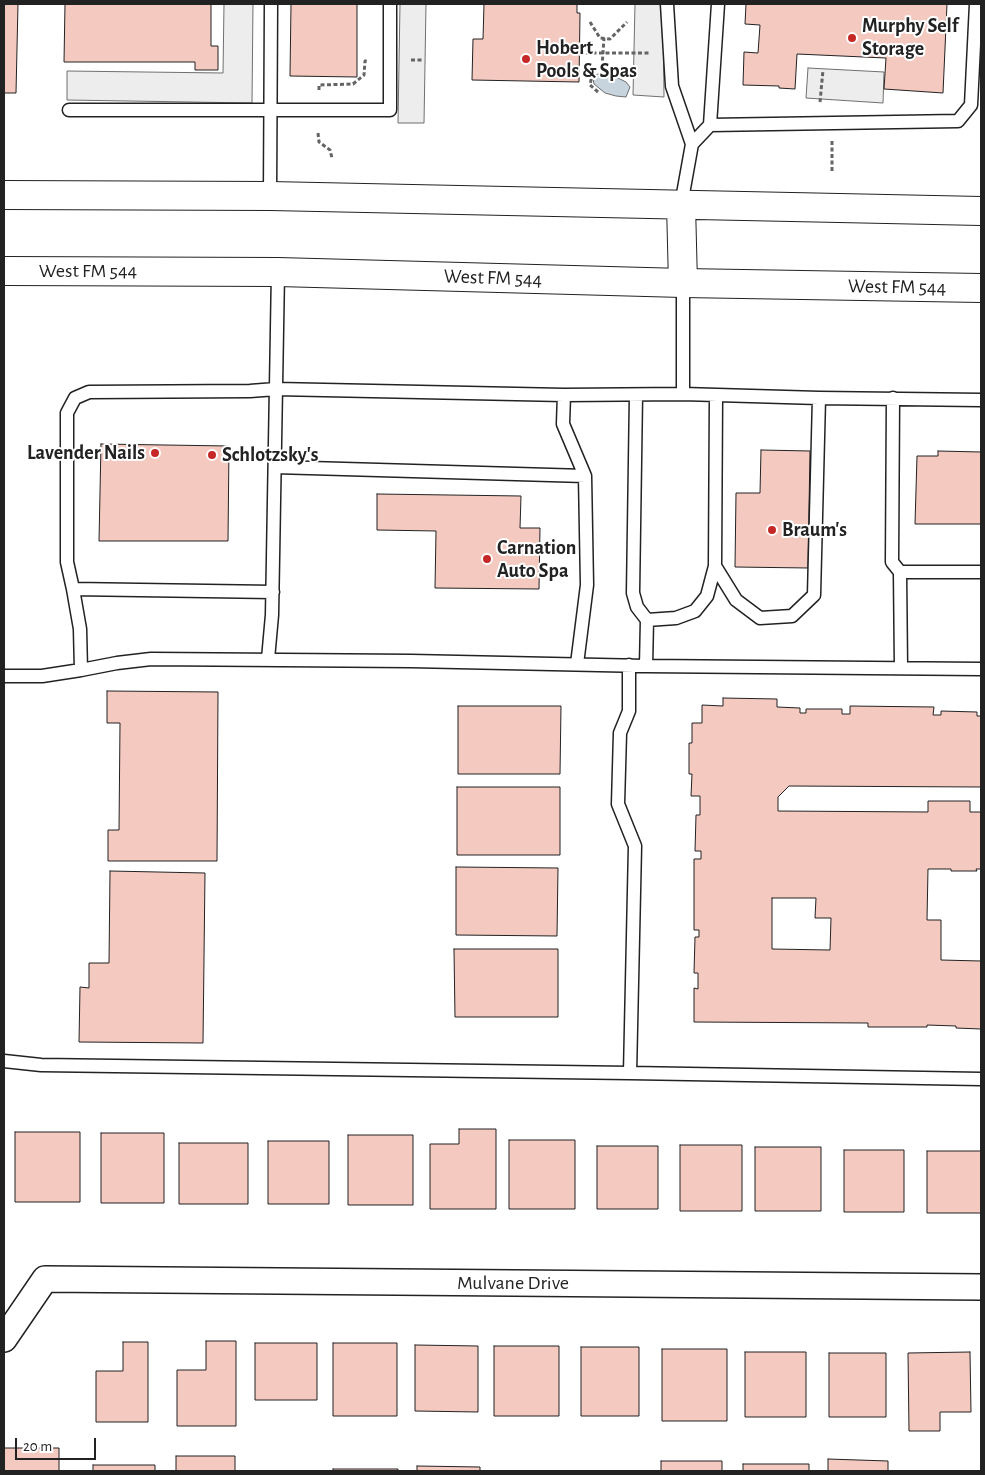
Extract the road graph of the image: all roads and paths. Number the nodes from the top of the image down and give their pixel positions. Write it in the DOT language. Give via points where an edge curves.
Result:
graph roads {
  1 [pos="271,4"];
  2 [pos="390,4"];
  3 [pos="668,4"];
  4 [pos="718,4"];
  5 [pos="976,4"];
  6 [pos="590,22"];
  7 [pos="627,22"];
  8 [pos="604,38"];
  9 [pos="586,53"];
  10 [pos="603,53"];
  11 [pos="636,53"];
  12 [pos="369,61"];
  13 [pos="602,68"];
  14 [pos="611,70"];
  15 [pos="823,70"];
  16 [pos="318,90"];
  17 [pos="598,92"];
  18 [pos="820,102"];
  19 [pos="69,110"];
  20 [pos="272,111"];
  21 [pos="710,125"];
  22 [pos="318,133"];
  23 [pos="832,140"];
  24 [pos="692,144"];
  25 [pos="332,158"];
  26 [pos="832,171"];
  27 [pos="4,195"];
  28 [pos="270,196"];
  29 [pos="681,205"];
  30 [pos="981,211"];
  31 [pos="4,271"];
  32 [pos="278,272"];
  33 [pos="683,283"];
  34 [pos="981,288"];
  35 [pos="276,388"];
  36 [pos="683,394"];
  37 [pos="564,395"];
  38 [pos="636,395"];
  39 [pos="716,396"];
  40 [pos="819,398"];
  41 [pos="893,398"];
  42 [pos="981,400"];
  43 [pos="274,467"];
  44 [pos="585,476"];
  45 [pos="715,566"];
  46 [pos="900,572"];
  47 [pos="981,572"];
  48 [pos="73,589"];
  49 [pos="273,592"];
  50 [pos="647,620"];
  51 [pos="268,660"];
  52 [pos="577,664"];
  53 [pos="629,665"];
  54 [pos="646,666"];
  55 [pos="901,668"];
  56 [pos="981,669"];
  57 [pos="81,670"];
  58 [pos="4,676"];
  59 [pos="4,1061"];
  60 [pos="630,1073"];
  61 [pos="981,1080"];
  62 [pos="981,1287"];
  63 [pos="4,1339"];
  1 -- 20 [label="lane"];
  2 -- 20 [label="lane" via="390,110"];
  3 -- 24 [label="lane" via="672,86"];
  4 -- 21 [label="lane"];
  5 -- 21 [label="lane" via="971,105 958,121"];
  6 -- 8 [label="path" via="600,38"];
  7 -- 8 [label="path" via="610,39"];
  8 -- 10 [label="path"];
  9 -- 10 [label="path"];
  10 -- 11 [label="path"];
  10 -- 13 [label="path"];
  12 -- 16 [label="path" via="365,61 364,75 352,84 319,85"];
  13 -- 14 [label="path"];
  13 -- 17 [label="path" via="594,70 590,85"];
  15 -- 18 [label="path"];
  19 -- 20 [label="lane"];
  20 -- 28 [label="lane"];
  21 -- 24 [label="lane"];
  22 -- 25 [label="path" via="319,142 330,150"];
  23 -- 26 [label="path"];
  24 -- 29 [label="lane"];
  27 -- 28 [label="main road"];
  28 -- 29 [label="main road"];
  29 -- 30 [label="main road"];
  29 -- 33 [label="main road"];
  31 -- 32 [label="main road, West FM 544"];
  32 -- 33 [label="main road, West FM 544"];
  32 -- 35 [label="lane"];
  33 -- 34 [label="main road, West FM 544"];
  33 -- 36 [label="lane"];
  35 -- 37 [label="lane"];
  35 -- 43 [label="lane"];
  35 -- 48 [label="lane" via="90,392 75,398 67,413 66,562"];
  36 -- 38 [label="lane"];
  36 -- 39 [label="lane"];
  37 -- 38 [label="lane"];
  37 -- 44 [label="lane" via="563,424"];
  38 -- 50 [label="lane" via="633,593"];
  39 -- 40 [label="lane"];
  39 -- 45 [label="lane"];
  40 -- 41 [label="lane"];
  40 -- 45 [label="lane" via="814,594 792,616 760,618 736,600"];
  41 -- 42 [label="lane"];
  41 -- 46 [label="lane" via="892,562"];
  43 -- 44 [label="lane"];
  43 -- 49 [label="lane"];
  44 -- 52 [label="lane" via="587,585"];
  45 -- 50 [label="lane" via="707,596 695,611 676,618"];
  46 -- 47 [label="lane"];
  46 -- 55 [label="lane"];
  48 -- 49 [label="lane"];
  48 -- 57 [label="lane" via="80,629"];
  49 -- 51 [label="lane"];
  50 -- 54 [label="lane"];
  51 -- 52 [label="lane"];
  51 -- 57 [label="lane" via="151,659"];
  52 -- 53 [label="lane"];
  53 -- 54 [label="lane"];
  53 -- 60 [label="lane" via="629,711 620,734 618,804 635,846"];
  54 -- 55 [label="lane"];
  55 -- 56 [label="lane"];
  57 -- 58 [label="lane" via="42,676"];
  59 -- 60 [label="lane" via="41,1065"];
  60 -- 61 [label="lane"];
  62 -- 63 [label="street, Mulvane Drive" via="45,1279"];
}
